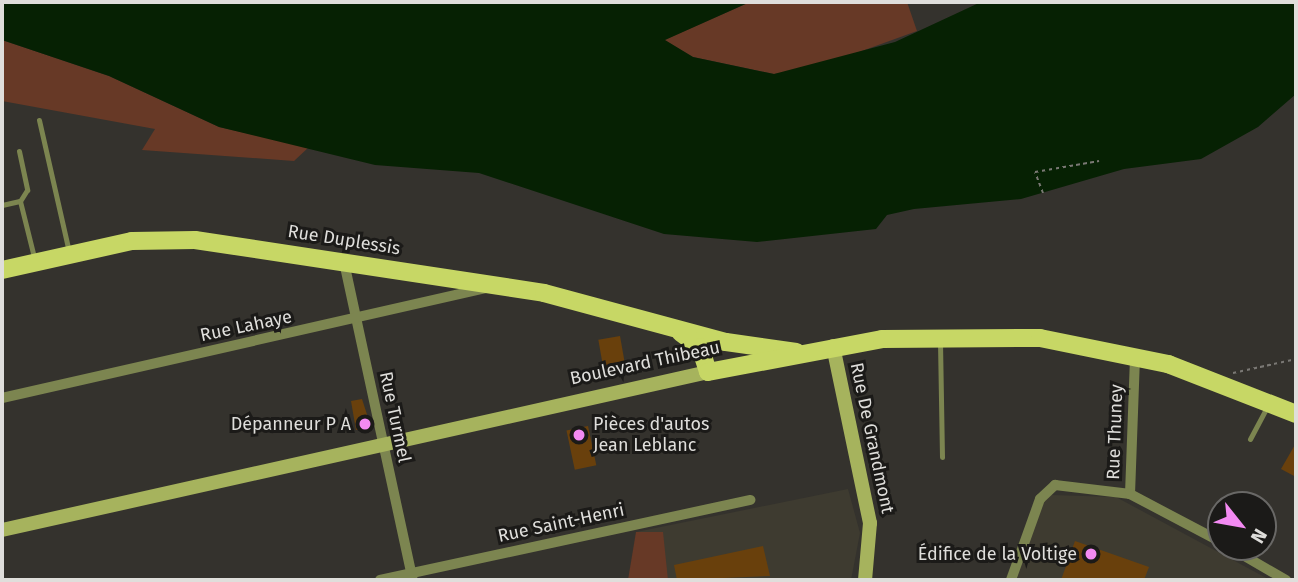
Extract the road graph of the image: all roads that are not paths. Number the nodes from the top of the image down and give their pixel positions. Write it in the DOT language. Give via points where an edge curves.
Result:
graph roads {
  1 [pos="40,120"];
  2 [pos="19,151"];
  3 [pos="20,201"];
  4 [pos="2,205"];
  5 [pos="70,255"];
  6 [pos="344,262"];
  7 [pos="35,263"];
  8 [pos="2,270"];
  9 [pos="498,285"];
  10 [pos="356,320"];
  11 [pos="677,330"];
  12 [pos="940,335"];
  13 [pos="833,346"];
  14 [pos="796,352"];
  15 [pos="1135,355"];
  16 [pos="708,372"];
  17 [pos="2,398"];
  18 [pos="1269,402"];
  19 [pos="1296,414"];
  20 [pos="1250,439"];
  21 [pos="383,442"];
  22 [pos="942,457"];
  23 [pos="1130,494"];
  24 [pos="750,500"];
  25 [pos="2,530"];
  26 [pos="1207,535"];
  27 [pos="1253,561"];
  28 [pos="413,577"];
  29 [pos="380,580"];
  30 [pos="865,580"];
  31 [pos="1011,580"];
  32 [pos="1286,580"];
  1 -- 5 [label="lane"];
  2 -- 3 [label="lane" via="27,190"];
  3 -- 4 [label="lane"];
  3 -- 7 [label="lane"];
  5 -- 6 [label="main road, Rue Duplessis" via="166,238"];
  5 -- 7 [label="main road, Rue Duplessis"];
  6 -- 9 [label="main road, Rue Duplessis"];
  6 -- 10 [label="street, Rue Turmel"];
  7 -- 8 [label="main road, Rue Duplessis"];
  9 -- 10 [label="street, Rue Lahaye"];
  9 -- 11 [label="main road, Rue Duplessis" via="586,302"];
  10 -- 17 [label="street, Rue Lahaye"];
  10 -- 21 [label="street, Rue Turmel"];
  11 -- 14 [label="main road, Rue Duplessis"];
  11 -- 16 [label="main road, Rue Duplessis" via="700,347"];
  12 -- 13 [label="main road, Boulevard Thibeau"];
  12 -- 15 [label="main road, Boulevard Thibeau" via="1025,336"];
  12 -- 22 [label="lane"];
  13 -- 14 [label="main road, Boulevard Thibeau"];
  13 -- 30 [label="street, Rue De Grandmont" via="870,523"];
  14 -- 16 [label="main road, Boulevard Thibeau"];
  15 -- 18 [label="main road, Boulevard Thibeau"];
  15 -- 23 [label="street, Rue Thuney"];
  16 -- 21 [label="street, Boulevard Thibeau"];
  18 -- 19 [label="main road, Boulevard Thibeau"];
  18 -- 20 [label="lane"];
  21 -- 25 [label="street, Boulevard Thibeau"];
  21 -- 28 [label="street, Rue Turmel"];
  23 -- 26 [label="street"];
  23 -- 31 [label="street, Rue Thuney" via="1051,486 1038,503"];
  24 -- 28 [label="street, Rue Saint-Henri"];
  27 -- 32 [label="street"];
  28 -- 29 [label="street, Rue Saint-Henri"];
}
